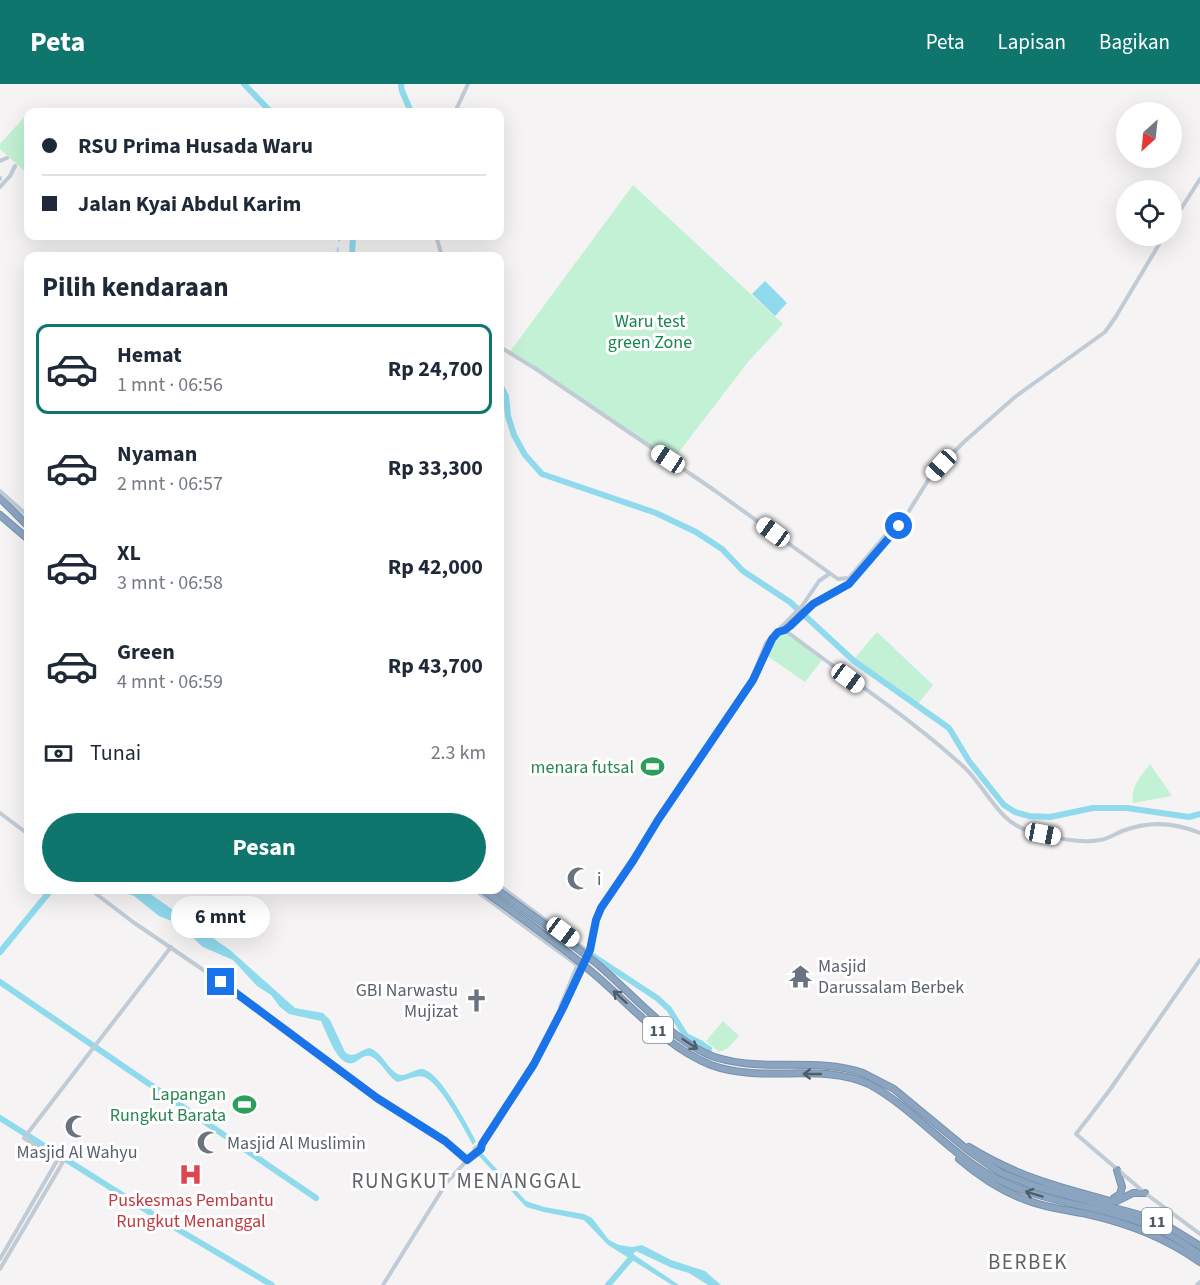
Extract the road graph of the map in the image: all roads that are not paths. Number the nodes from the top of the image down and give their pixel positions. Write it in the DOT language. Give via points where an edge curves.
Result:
graph roads {
  1 [pos="468,84"];
  2 [pos="457,108"];
  3 [pos="7,158"];
  4 [pos="0,161"];
  5 [pos="15,166"];
  6 [pos="1200,179"];
  7 [pos="0,187"];
  8 [pos="1182,207"];
  9 [pos="1158,246"];
  10 [pos="504,350"];
  11 [pos="0,491"];
  12 [pos="0,498"];
  13 [pos="0,502"];
  14 [pos="24,512"];
  15 [pos="0,513"];
  16 [pos="901,521"];
  17 [pos="24,523"];
  18 [pos="24,523"];
  19 [pos="24,534"];
  20 [pos="826,575"];
  21 [pos="838,579"];
  22 [pos="840,591"];
  23 [pos="808,599"];
  24 [pos="813,604"];
  25 [pos="783,629"];
  26 [pos="0,813"];
  27 [pos="24,831"];
  28 [pos="1200,833"];
  29 [pos="504,889"];
  30 [pos="96,894"];
  31 [pos="481,894"];
  32 [pos="488,894"];
  33 [pos="502,894"];
  34 [pos="554,926"];
  35 [pos="563,932"];
  36 [pos="544,940"];
  37 [pos="552,946"];
  38 [pos="171,947"];
  39 [pos="589,952"];
  40 [pos="585,960"];
  41 [pos="1200,960"];
  42 [pos="577,966"];
  43 [pos="560,1013"];
  44 [pos="914,1104"];
  45 [pos="904,1106"];
  46 [pos="467,1160"];
  47 [pos="61,1161"];
  48 [pos="1117,1170"];
  49 [pos="1066,1190"];
  50 [pos="1144,1193"];
  51 [pos="1200,1234"];
  52 [pos="1200,1246"];
  53 [pos="1200,1255"];
  54 [pos="0,1259"];
  55 [pos="1200,1262"];
  56 [pos="0,1269"];
  57 [pos="1200,1281"];
  58 [pos="382,1285"];
  59 [pos="1197,1285"];
  1 -- 2 [label="street"];
  3 -- 4 [label="street"];
  5 -- 7 [label="street"];
  6 -- 8 [label="street"];
  9 -- 16 [label="street" via="1105,332 977,429 932,474"];
  10 -- 20 [label="street" via="714,490"];
  11 -- 14 [label="street"];
  12 -- 17 [label="highway"];
  13 -- 18 [label="highway"];
  15 -- 19 [label="highway"];
  16 -- 21 [label="street" via="849,578"];
  16 -- 22 [label="street" via="867,565"];
  20 -- 21 [label="street"];
  20 -- 23 [label="street"];
  21 -- 22 [label="street"];
  22 -- 24 [label="street"];
  23 -- 24 [label="street"];
  23 -- 25 [label="street"];
  24 -- 25 [label="street"];
  25 -- 28 [label="street" via="960,764 1001,813 1020,828 1090,841 1143,826 1177,825"];
  25 -- 39 [label="street" via="765,645 751,682 601,908"];
  26 -- 27 [label="street"];
  29 -- 34 [label="street"];
  30 -- 38 [label="street"];
  31 -- 36 [label="street"];
  45 -- 32 [label="highway, 11, one-way, bridge" via="869,1084 846,1077 742,1073 699,1060 675,1045 587,968"];
  33 -- 44 [label="highway, 11, one-way, bridge" via="595,962 681,1038 706,1054 741,1064 828,1065 863,1073"];
  34 -- 35 [label="street"];
  34 -- 36 [label="street"];
  35 -- 37 [label="street"];
  35 -- 39 [label="street"];
  36 -- 37 [label="street"];
  37 -- 42 [label="street"];
  38 -- 46 [label="street"];
  38 -- 47 [label="street" via="25,1136"];
  39 -- 40 [label="street"];
  40 -- 42 [label="street"];
  40 -- 43 [label="street"];
  41 -- 48 [label="street" via="1076,1134"];
  42 -- 43 [label="street"];
  43 -- 46 [label="street" via="534,1064"];
  44 -- 49 [label="highway" via="991,1161"];
  44 -- 52 [label="highway, 11" via="1001,1173 1155,1220"];
  53 -- 45 [label="highway, 11, one-way" via="1153,1227 1037,1196 998,1180 961,1156"];
  45 -- 55 [label="highway" via="959,1159 1003,1190 1038,1204 1143,1230"];
  46 -- 58 [label="street" via="447,1182"];
  47 -- 54 [label="street"];
  47 -- 56 [label="street"];
  48 -- 49 [label="highway" via="1122,1187 1115,1198"];
  48 -- 50 [label="street"];
  49 -- 50 [label="highway" via="1113,1201"];
  50 -- 51 [label="street"];
  57 -- 59 [label="street"];
}
